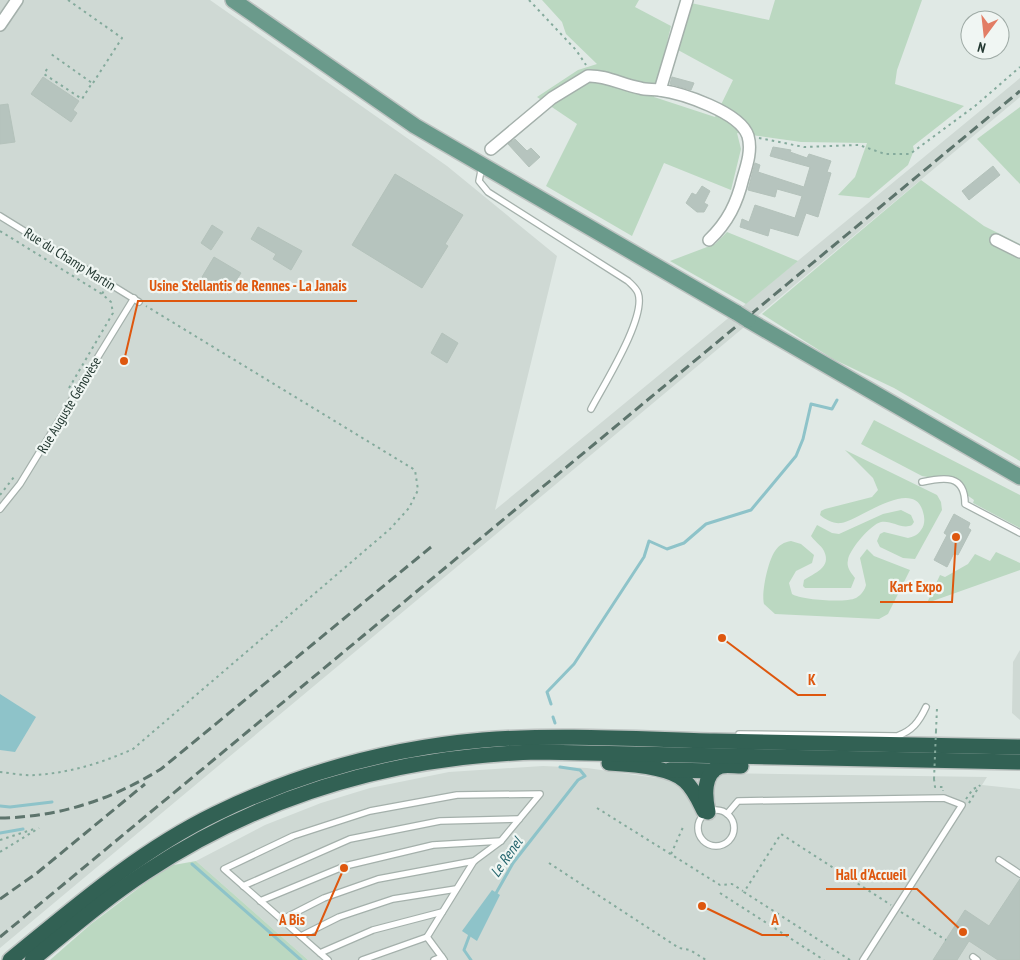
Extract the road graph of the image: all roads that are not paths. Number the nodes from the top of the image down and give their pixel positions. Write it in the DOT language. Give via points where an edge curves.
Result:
graph roads {
  1 [pos="17,0"];
  2 [pos="233,0"];
  3 [pos="686,0"];
  4 [pos="0,25"];
  5 [pos="660,90"];
  6 [pos="491,149"];
  7 [pos="482,166"];
  8 [pos="0,216"];
  9 [pos="709,240"];
  10 [pos="996,240"];
  11 [pos="1020,252"];
  12 [pos="137,300"];
  13 [pos="591,409"];
  14 [pos="1020,477"];
  15 [pos="922,482"];
  16 [pos="0,510"];
  17 [pos="1020,533"];
  18 [pos="926,708"];
  19 [pos="643,740"];
  20 [pos="1020,747"];
  21 [pos="995,754"];
  22 [pos="463,756"];
  23 [pos="1020,762"];
  24 [pos="663,770"];
  25 [pos="713,771"];
  26 [pos="707,813"];
  27 [pos="727,814"];
  28 [pos="519,819"];
  29 [pos="501,841"];
  30 [pos="999,860"];
  31 [pos="474,861"];
  32 [pos="1020,874"];
  33 [pos="243,886"];
  34 [pos="456,889"];
  35 [pos="260,900"];
  36 [pos="442,912"];
  37 [pos="281,920"];
  38 [pos="301,936"];
  39 [pos="427,936"];
  40 [pos="320,953"];
  41 [pos="443,959"];
  42 [pos="10,960"];
  43 [pos="32,960"];
  44 [pos="328,960"];
  45 [pos="362,960"];
  46 [pos="434,960"];
  47 [pos="862,960"];
  1 -- 4 [label="street"];
  2 -- 7 [label="main road" via="415,126"];
  3 -- 5 [label="street"];
  5 -- 6 [label="street" via="642,89 593,76 584,77"];
  5 -- 9 [label="street" via="712,103 747,135 748,156 736,202 725,223"];
  7 -- 13 [label="lane" via="479,181 488,192 628,281 638,293 639,306 624,349"];
  7 -- 14 [label="main road"];
  8 -- 12 [label="lane, Rue du Champ Martin"];
  10 -- 11 [label="street"];
  12 -- 16 [label="lane, Rue Auguste Génovèse" via="20,484"];
  15 -- 17 [label="lane" via="942,478 952,480 962,490 965,504"];
  18 -- 19 [label="lane" via="915,726 896,736 758,734"];
  19 -- 21 [label="highway"];
  19 -- 42 [label="highway" via="541,738 448,744 373,758 292,781 213,815 174,837 108,881"];
  20 -- 21 [label="highway"];
  21 -- 22 [label="highway" via="546,752"];
  21 -- 23 [label="highway"];
  21 -- 25 [label="highway" via="722,766"];
  22 -- 24 [label="highway" via="622,763"];
  22 -- 43 [label="highway" via="353,777 254,811 185,846 145,872"];
  24 -- 25 [label="highway"];
  24 -- 26 [label="highway" via="685,780"];
  25 -- 26 [label="highway" via="706,784"];
  26 -- 27 [label="lane" via="718,810"];
  26 -- 27 [label="lane" via="699,822 699,832 704,841 713,846 731,838 733,823"];
  27 -- 47 [label="lane" via="738,801 781,799 944,798 962,805"];
  28 -- 29 [label="lane"];
  28 -- 33 [label="lane" via="440,821 350,839"];
  28 -- 33 [label="lane" via="540,794 457,795 370,812 293,836 224,869"];
  29 -- 31 [label="lane"];
  29 -- 35 [label="lane" via="433,845 345,866"];
  30 -- 32 [label="lane"];
  31 -- 34 [label="lane"];
  31 -- 37 [label="lane" via="378,880 324,898"];
  33 -- 35 [label="lane"];
  34 -- 36 [label="lane"];
  34 -- 38 [label="lane" via="393,900 339,917"];
  35 -- 37 [label="lane"];
  36 -- 39 [label="lane"];
  36 -- 40 [label="lane" via="373,930"];
  37 -- 38 [label="lane"];
  38 -- 40 [label="lane"];
  39 -- 41 [label="lane"];
  39 -- 45 [label="lane"];
  40 -- 44 [label="lane"];
  41 -- 46 [label="lane"];
}
